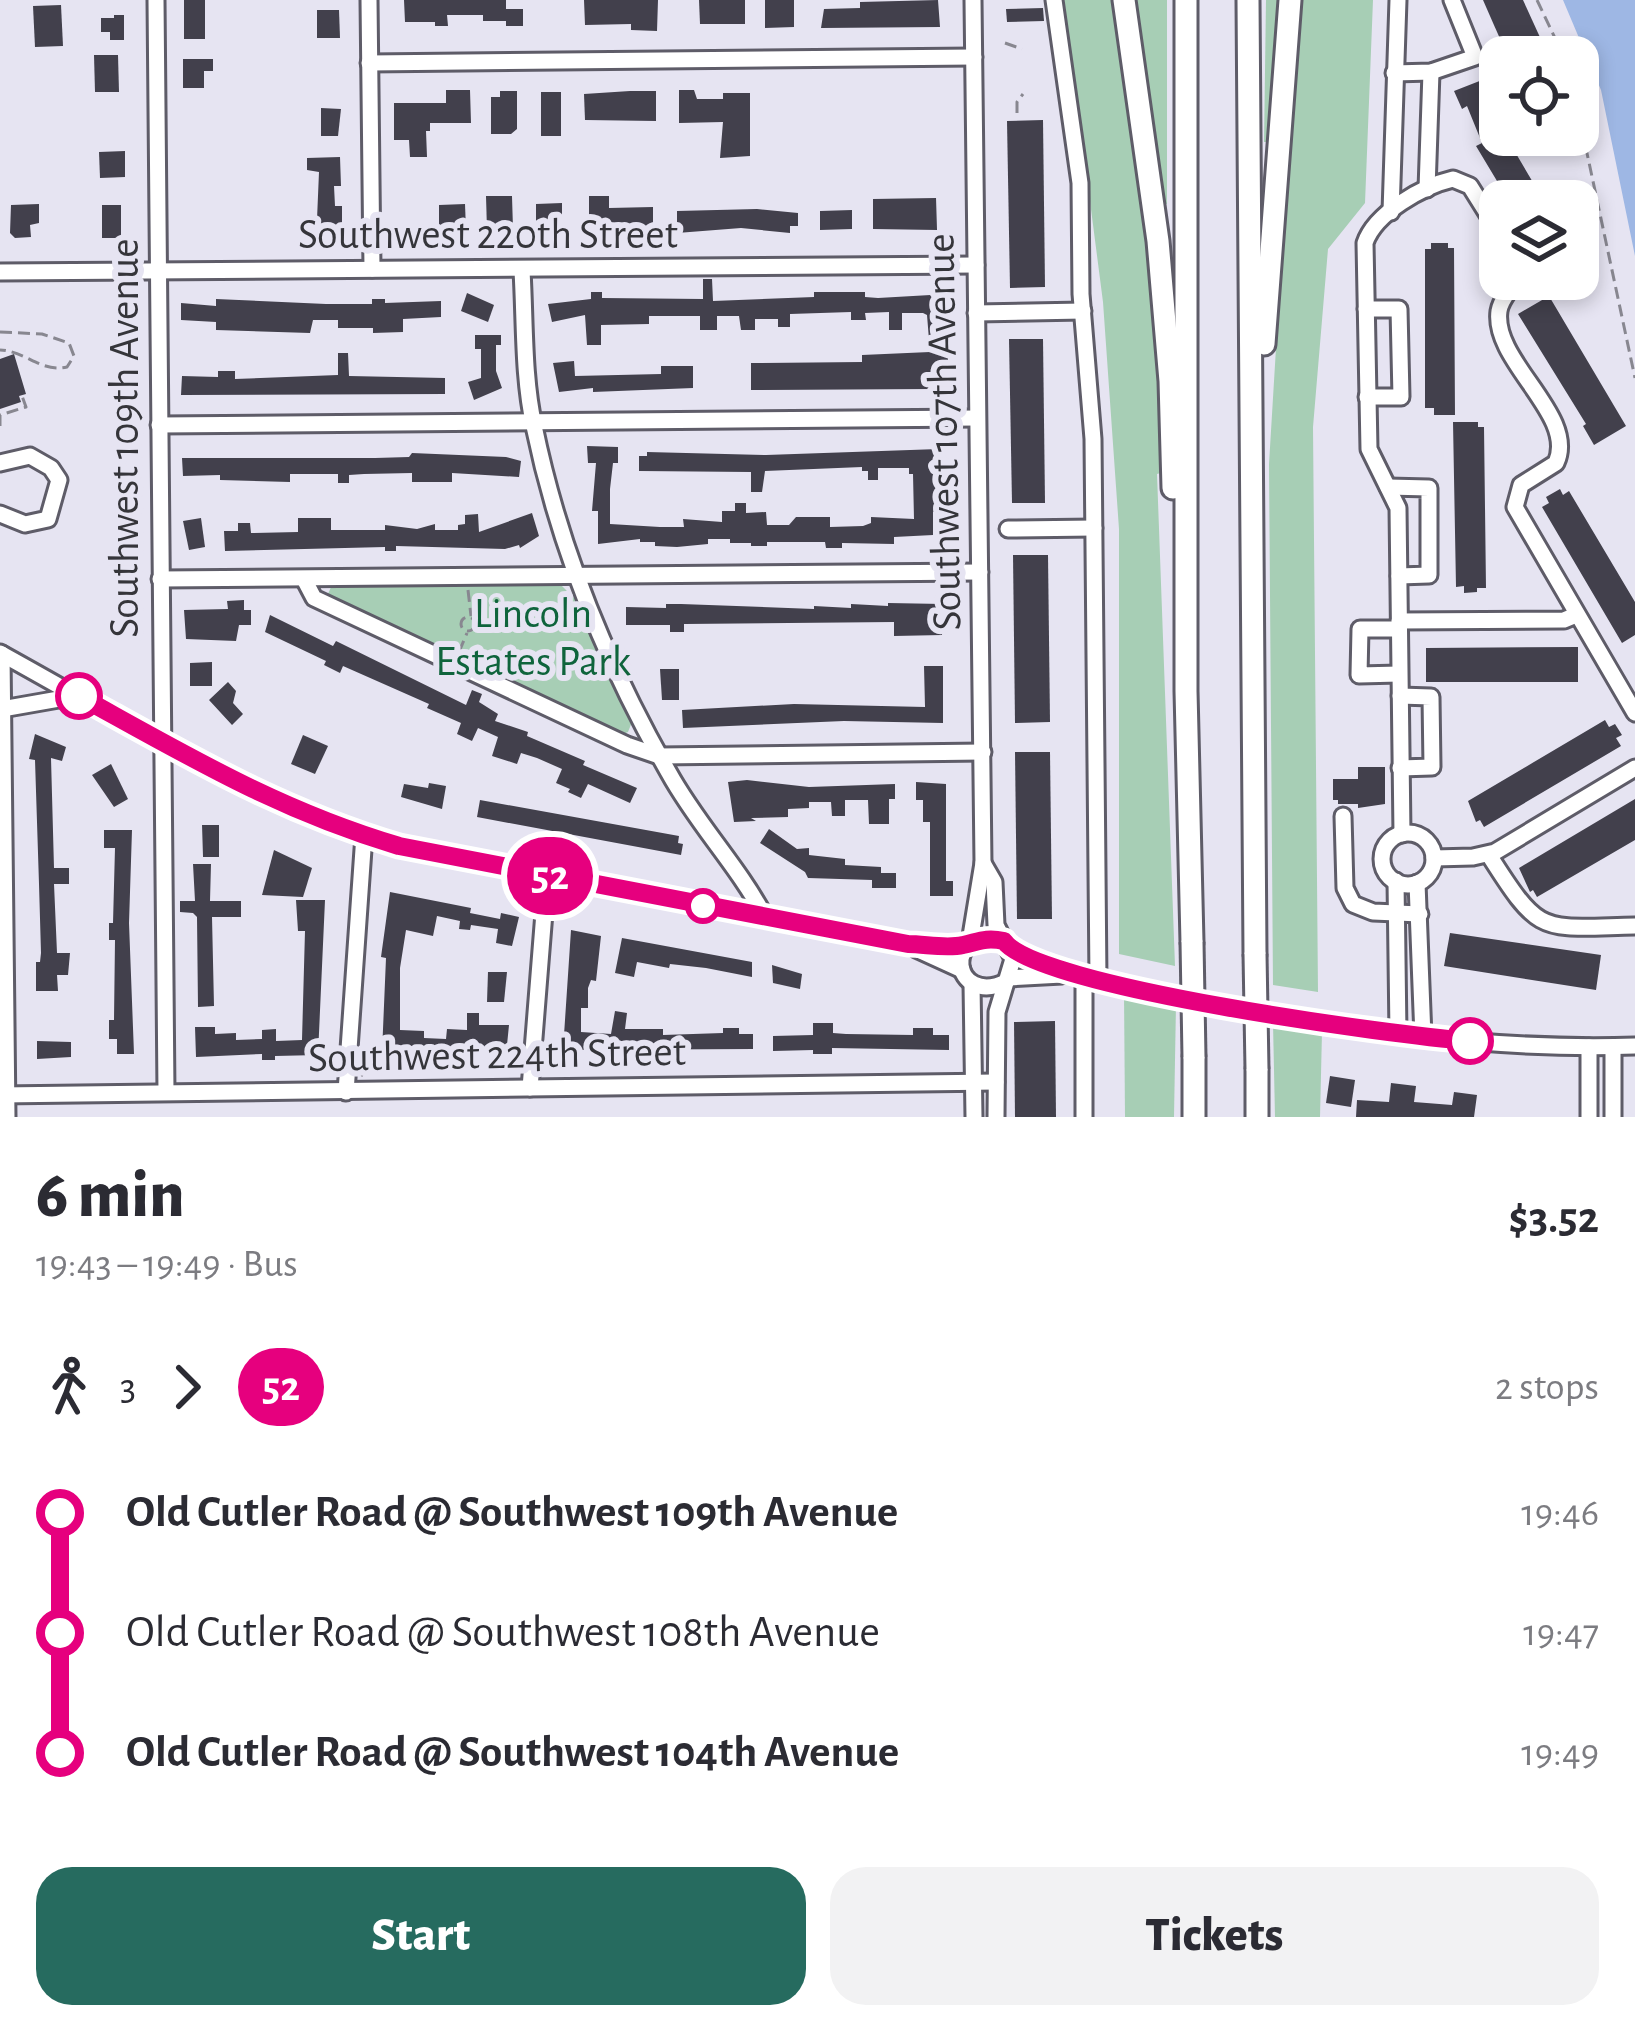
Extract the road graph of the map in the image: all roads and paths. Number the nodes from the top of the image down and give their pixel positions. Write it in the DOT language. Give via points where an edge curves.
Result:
graph roads {
  1 [pos="156,0"];
  2 [pos="369,0"];
  3 [pos="973,0"];
  4 [pos="1054,0"];
  5 [pos="1124,0"];
  6 [pos="1186,0"];
  7 [pos="1248,0"];
  8 [pos="1290,0"];
  9 [pos="1398,0"];
  10 [pos="1452,0"];
  11 [pos="1538,0"];
  12 [pos="1554,36"];
  13 [pos="1005,43"];
  14 [pos="1022,50"];
  15 [pos="974,57"];
  16 [pos="369,63"];
  17 [pos="1431,72"];
  18 [pos="1394,73"];
  19 [pos="1023,94"];
  20 [pos="1017,113"];
  21 [pos="1588,156"];
  22 [pos="1427,189"];
  23 [pos="1479,203"];
  24 [pos="1391,212"];
  25 [pos="976,265"];
  26 [pos="372,269"];
  27 [pos="158,271"];
  28 [pos="522,271"];
  29 [pos="0,272"];
  30 [pos="1502,300"];
  31 [pos="1366,309"];
  32 [pos="1083,311"];
  33 [pos="976,313"];
  34 [pos="0,332"];
  35 [pos="0,350"];
  36 [pos="1252,372"];
  37 [pos="1635,378"];
  38 [pos="22,396"];
  39 [pos="1366,397"];
  40 [pos="977,418"];
  41 [pos="533,423"];
  42 [pos="159,425"];
  43 [pos="0,426"];
  44 [pos="0,463"];
  45 [pos="1388,487"];
  46 [pos="0,514"];
  47 [pos="1094,528"];
  48 [pos="1008,529"];
  49 [pos="980,572"];
  50 [pos="1399,576"];
  51 [pos="160,578"];
  52 [pos="576,578"];
  53 [pos="304,579"];
  54 [pos="469,592"];
  55 [pos="1576,615"];
  56 [pos="471,617"];
  57 [pos="1399,625"];
  58 [pos="467,632"];
  59 [pos="461,647"];
  60 [pos="1,654"];
  61 [pos="1399,674"];
  62 [pos="1186,691"];
  63 [pos="79,696"];
  64 [pos="1400,696"];
  65 [pos="2,709"];
  66 [pos="1635,713"];
  67 [pos="161,741"];
  68 [pos="983,752"];
  69 [pos="659,756"];
  70 [pos="1400,768"];
  71 [pos="1635,768"];
  72 [pos="1,769"];
  73 [pos="1343,817"];
  74 [pos="1402,834"];
  75 [pos="364,836"];
  76 [pos="1489,854"];
  77 [pos="1434,858"];
  78 [pos="983,863"];
  79 [pos="547,875"];
  80 [pos="1396,881"];
  81 [pos="1417,883"];
  82 [pos="1398,914"];
  83 [pos="1420,914"];
  84 [pos="765,917"];
  85 [pos="1635,926"];
  86 [pos="2,927"];
  87 [pos="908,944"];
  88 [pos="969,944"];
  89 [pos="1007,946"];
  90 [pos="1398,964"];
  91 [pos="1422,964"];
  92 [pos="1065,974"];
  93 [pos="967,977"];
  94 [pos="1091,979"];
  95 [pos="1008,980"];
  96 [pos="1398,1034"];
  97 [pos="1423,1036"];
  98 [pos="1635,1046"];
  99 [pos="1588,1047"];
  100 [pos="1612,1047"];
  101 [pos="370,1067"];
  102 [pos="359,1077"];
  103 [pos="973,1082"];
  104 [pos="996,1082"];
  105 [pos="530,1088"];
  106 [pos="166,1092"];
  107 [pos="346,1092"];
  108 [pos="3,1094"];
  109 [pos="7,1117"];
  110 [pos="974,1117"];
  111 [pos="996,1117"];
  112 [pos="1084,1117"];
  113 [pos="1194,1117"];
  114 [pos="1257,1117"];
  115 [pos="1589,1117"];
  116 [pos="1613,1117"];
  1 -- 27 [label="street, Southwest 109th Avenue"];
  2 -- 16 [label="street"];
  3 -- 15 [label="street, Southwest 107th Avenue"];
  4 -- 32 [label="street" via="1080,183"];
  5 -- 62 [label="highway" via="1164,306"];
  6 -- 62 [label="highway"];
  7 -- 36 [label="highway"];
  8 -- 36 [label="highway" via="1264,346"];
  9 -- 18 [label="street"];
  10 -- 17 [label="street" via="1475,57"];
  11 -- 12 [label="path"];
  13 -- 14 [label="path"];
  15 -- 16 [label="street"];
  15 -- 25 [label="street, Southwest 107th Avenue"];
  16 -- 26 [label="street"];
  17 -- 18 [label="street"];
  17 -- 22 [label="street"];
  18 -- 24 [label="street"];
  19 -- 20 [label="path"];
  21 -- 37 [label="path"];
  22 -- 23 [label="street" via="1465,182"];
  22 -- 24 [label="street"];
  24 -- 31 [label="street" via="1365,243"];
  25 -- 28 [label="street, Southwest 220th Street"];
  25 -- 33 [label="street, Southwest 107th Avenue"];
  26 -- 27 [label="street, Southwest 220th Street"];
  26 -- 28 [label="street, Southwest 220th Street"];
  27 -- 29 [label="street, Southwest 220th Street"];
  27 -- 42 [label="street, Southwest 109th Avenue"];
  28 -- 41 [label="street"];
  30 -- 55 [label="street" via="1501,336 1561,447 1556,463 1521,485 1516,507"];
  31 -- 39 [label="street"];
  31 -- 39 [label="street" via="1399,309 1400,397"];
  32 -- 33 [label="street"];
  32 -- 47 [label="street"];
  33 -- 40 [label="street, Southwest 107th Avenue"];
  34 -- 35 [label="path" via="56,337 74,356 56,370"];
  36 -- 114 [label="highway, bridge"];
  38 -- 43 [label="path" via="26,407 0,416"];
  39 -- 45 [label="street" via="1370,449"];
  40 -- 41 [label="street"];
  40 -- 49 [label="street, Southwest 107th Avenue"];
  41 -- 42 [label="street"];
  41 -- 52 [label="street"];
  42 -- 51 [label="street, Southwest 109th Avenue"];
  44 -- 46 [label="street" via="30,456 59,481 48,519 26,524"];
  45 -- 50 [label="street" via="1398,508"];
  45 -- 50 [label="street" via="1430,488 1430,575"];
  47 -- 48 [label="street"];
  47 -- 94 [label="street"];
  49 -- 52 [label="street"];
  49 -- 68 [label="street, Southwest 107th Avenue"];
  50 -- 57 [label="street"];
  51 -- 53 [label="street"];
  51 -- 67 [label="street, Southwest 109th Avenue"];
  52 -- 53 [label="street"];
  52 -- 69 [label="street"];
  53 -- 69 [label="street" via="314,598"];
  54 -- 56 [label="path"];
  55 -- 57 [label="street"];
  55 -- 66 [label="street"];
  56 -- 58 [label="path" via="475,626"];
  56 -- 58 [label="path" via="461,621"];
  57 -- 61 [label="street"];
  57 -- 61 [label="street" via="1360,629 1359,675"];
  58 -- 59 [label="path"];
  60 -- 63 [label="street"];
  60 -- 65 [label="street"];
  61 -- 64 [label="street"];
  62 -- 113 [label="highway, bridge"];
  63 -- 65 [label="street"];
  63 -- 67 [label="street"];
  64 -- 70 [label="street"];
  64 -- 70 [label="street" via="1431,697 1432,767"];
  65 -- 72 [label="street"];
  67 -- 75 [label="street" via="265,798"];
  67 -- 106 [label="street, Southwest 109th Avenue"];
  68 -- 69 [label="street"];
  68 -- 78 [label="street, Southwest 107th Avenue"];
  69 -- 84 [label="street"];
  70 -- 74 [label="street"];
  71 -- 76 [label="street"];
  72 -- 86 [label="street"];
  73 -- 82 [label="street" via="1348,896 1361,909"];
  74 -- 77 [label="street" via="1424,838"];
  74 -- 80 [label="street" via="1382,860"];
  75 -- 79 [label="street"];
  75 -- 107 [label="street"];
  76 -- 77 [label="street"];
  76 -- 85 [label="street" via="1534,918 1567,927"];
  77 -- 81 [label="street"];
  78 -- 88 [label="street"];
  78 -- 89 [label="street"];
  79 -- 84 [label="street"];
  79 -- 105 [label="street"];
  80 -- 81 [label="street"];
  80 -- 82 [label="street"];
  81 -- 83 [label="street"];
  82 -- 83 [label="street"];
  82 -- 90 [label="street"];
  83 -- 91 [label="street"];
  84 -- 87 [label="street"];
  86 -- 108 [label="street"];
  87 -- 88 [label="street"];
  87 -- 93 [label="street"];
  88 -- 89 [label="street" via="988,938"];
  88 -- 93 [label="street"];
  89 -- 92 [label="street"];
  89 -- 95 [label="street"];
  90 -- 91 [label="street"];
  90 -- 96 [label="street"];
  91 -- 97 [label="street"];
  92 -- 94 [label="street"];
  92 -- 95 [label="street"];
  93 -- 95 [label="street" via="986,988"];
  93 -- 103 [label="street"];
  94 -- 96 [label="street"];
  94 -- 112 [label="street"];
  95 -- 104 [label="street" via="997,1012"];
  96 -- 97 [label="street"];
  97 -- 99 [label="street"];
  98 -- 100 [label="street"];
  99 -- 100 [label="street"];
  99 -- 115 [label="street"];
  100 -- 116 [label="street"];
  101 -- 102 [label="path"];
  103 -- 104 [label="street, Southwest 224th Street"];
  103 -- 105 [label="street, Southwest 224th Street"];
  103 -- 110 [label="street"];
  104 -- 111 [label="street"];
  105 -- 107 [label="street, Southwest 224th Street"];
  106 -- 107 [label="street, Southwest 224th Street"];
  106 -- 108 [label="street, Southwest 224th Street"];
  108 -- 109 [label="street"];
}
